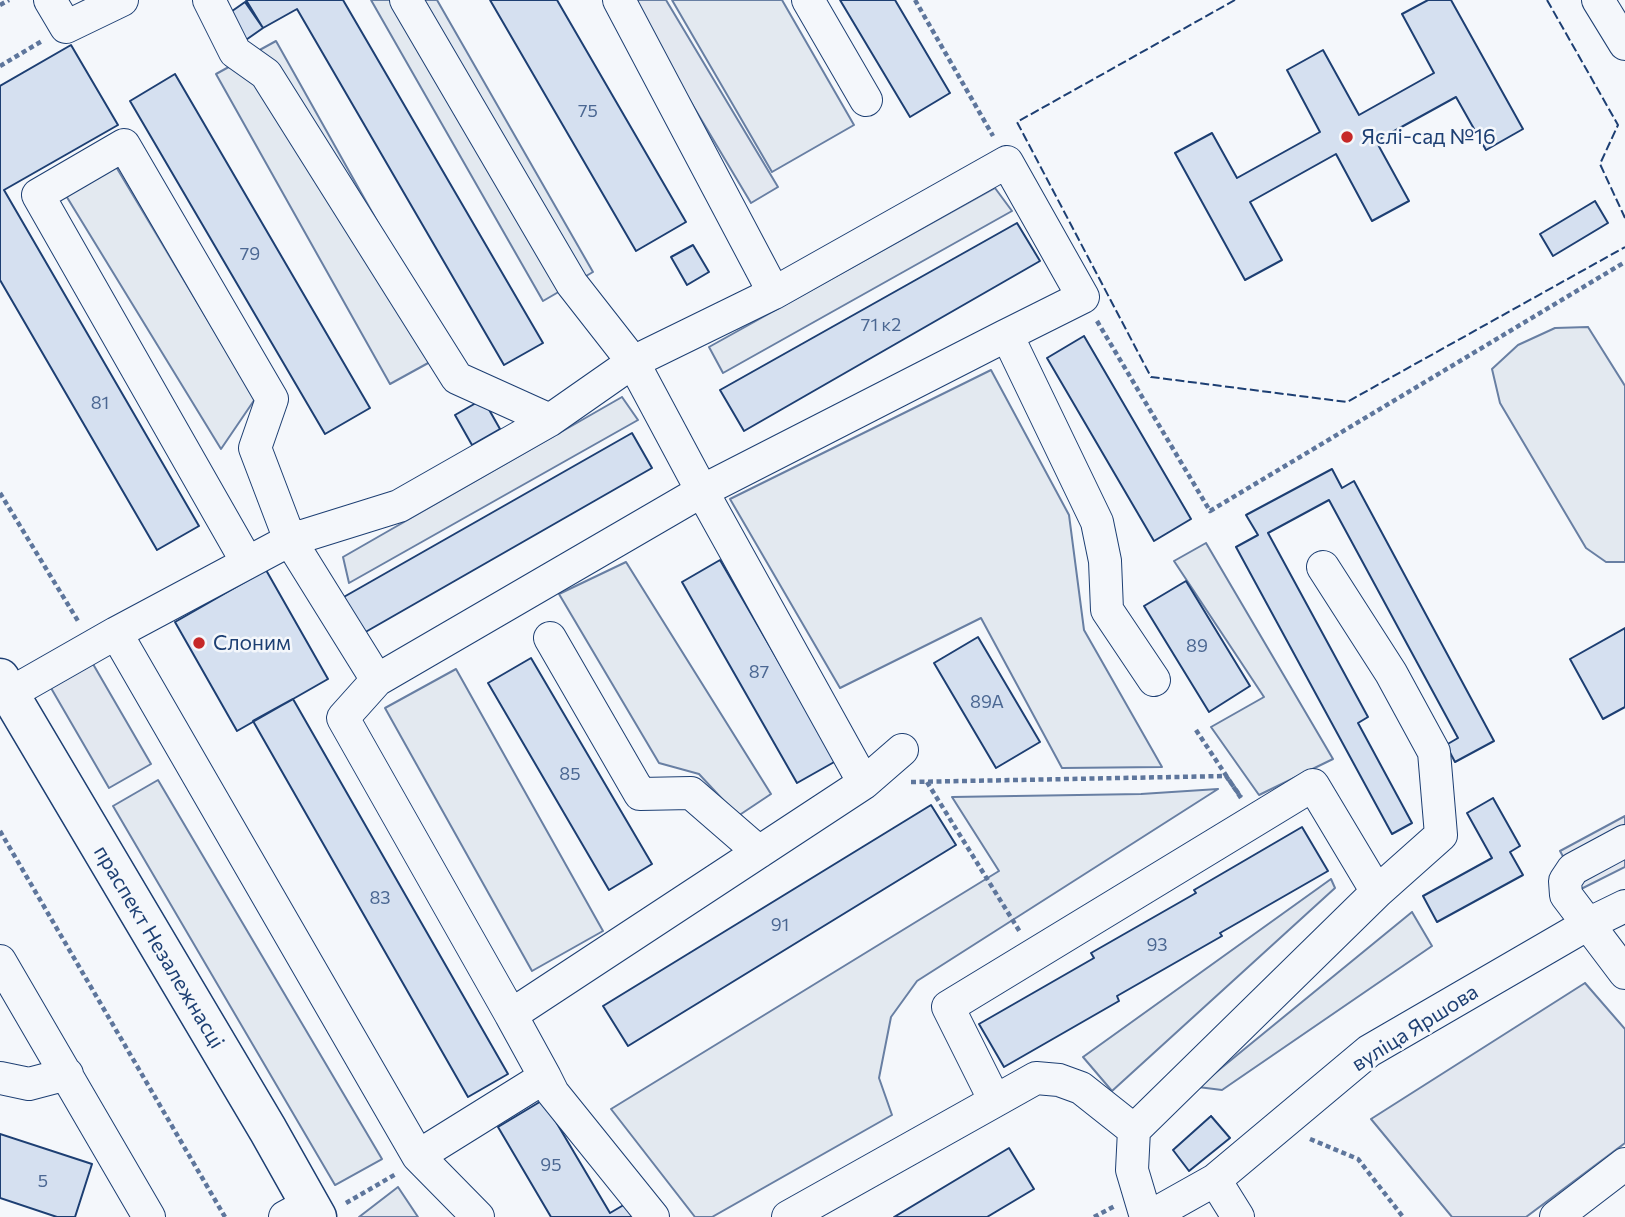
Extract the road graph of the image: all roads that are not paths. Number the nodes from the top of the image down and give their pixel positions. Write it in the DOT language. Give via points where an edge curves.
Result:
graph roads {
  1 [pos="50,0"];
  2 [pos="122,0"];
  3 [pos="209,0"];
  4 [pos="406,0"];
  5 [pos="619,0"];
  6 [pos="808,0"];
  7 [pos="1598,0"];
  8 [pos="1625,44"];
  9 [pos="866,100"];
  10 [pos="774,293"];
  11 [pos="1007,335"];
  12 [pos="634,362"];
  13 [pos="550,420"];
  14 [pos="702,491"];
  15 [pos="290,540"];
  16 [pos="247,562"];
  17 [pos="1324,567"];
  18 [pos="550,638"];
  19 [pos="104,640"];
  20 [pos="377,680"];
  21 [pos="1154,680"];
  22 [pos="5,686"];
  23 [pos="902,750"];
  24 [pos="864,783"];
  25 [pos="1625,841"];
  26 [pos="759,852"];
  27 [pos="1377,892"];
  28 [pos="1625,906"];
  29 [pos="1588,924"];
  30 [pos="0,961"];
  31 [pos="1625,973"];
  32 [pos="511,1015"];
  33 [pos="67,1074"];
  34 [pos="545,1077"];
  35 [pos="0,1078"];
  36 [pos="995,1101"];
  37 [pos="1134,1130"];
  38 [pos="410,1163"];
  39 [pos="1625,1164"];
  40 [pos="1215,1180"];
  41 [pos="314,1210"];
  42 [pos="149,1217"];
  43 [pos="478,1217"];
  44 [pos="653,1217"];
  45 [pos="788,1217"];
  46 [pos="1148,1217"];
  47 [pos="1238,1217"];
  48 [pos="1556,1217"];
  1 -- 2 [label="street" via="65,27"];
  3 -- 13 [label="street" via="234,52 266,74 457,378"];
  4 -- 12 [label="street" via="572,284"];
  5 -- 10 [label="street"];
  6 -- 9 [label="street"];
  7 -- 8 [label="street"];
  10 -- 11 [label="street" via="1007,162 1083,296"];
  10 -- 12 [label="street"];
  11 -- 14 [label="street"];
  11 -- 21 [label="street" via="1097,522 1105,561 1107,610"];
  12 -- 13 [label="street"];
  12 -- 14 [label="street"];
  13 -- 15 [label="street" via="399,506"];
  14 -- 20 [label="street"];
  14 -- 24 [label="street"];
  15 -- 16 [label="street"];
  15 -- 16 [label="street" via="255,448 272,400 124,145 38,195"];
  15 -- 20 [label="street"];
  16 -- 19 [label="street"];
  17 -- 27 [label="street" via="1434,752 1441,835"];
  18 -- 26 [label="street" via="640,794 691,793"];
  19 -- 22 [label="street"];
  19 -- 38 [label="street"];
  20 -- 32 [label="street" via="343,718"];
  22 -- 41 [label="main road, праспект Незалежнасці"];
  23 -- 24 [label="street"];
  24 -- 26 [label="street"];
  25 -- 29 [label="street" via="1573,869 1565,881 1566,895"];
  26 -- 32 [label="street"];
  27 -- 36 [label="street" via="1313,785 948,1007"];
  27 -- 37 [label="street"];
  28 -- 29 [label="street, вуліца Яршова"];
  29 -- 31 [label="street"];
  29 -- 40 [label="street, вуліца Яршова" via="1369,1051"];
  30 -- 33 [label="street"];
  32 -- 34 [label="street"];
  33 -- 35 [label="street" via="29,1084"];
  33 -- 42 [label="street"];
  34 -- 38 [label="street"];
  34 -- 44 [label="street"];
  36 -- 37 [label="street" via="1036,1078 1059,1080 1081,1088"];
  36 -- 45 [label="street"];
  37 -- 46 [label="street" via="1132,1170"];
  38 -- 43 [label="street"];
  39 -- 48 [label="street"];
  40 -- 46 [label="street, вуліца Яршова"];
  40 -- 47 [label="street"];
}
